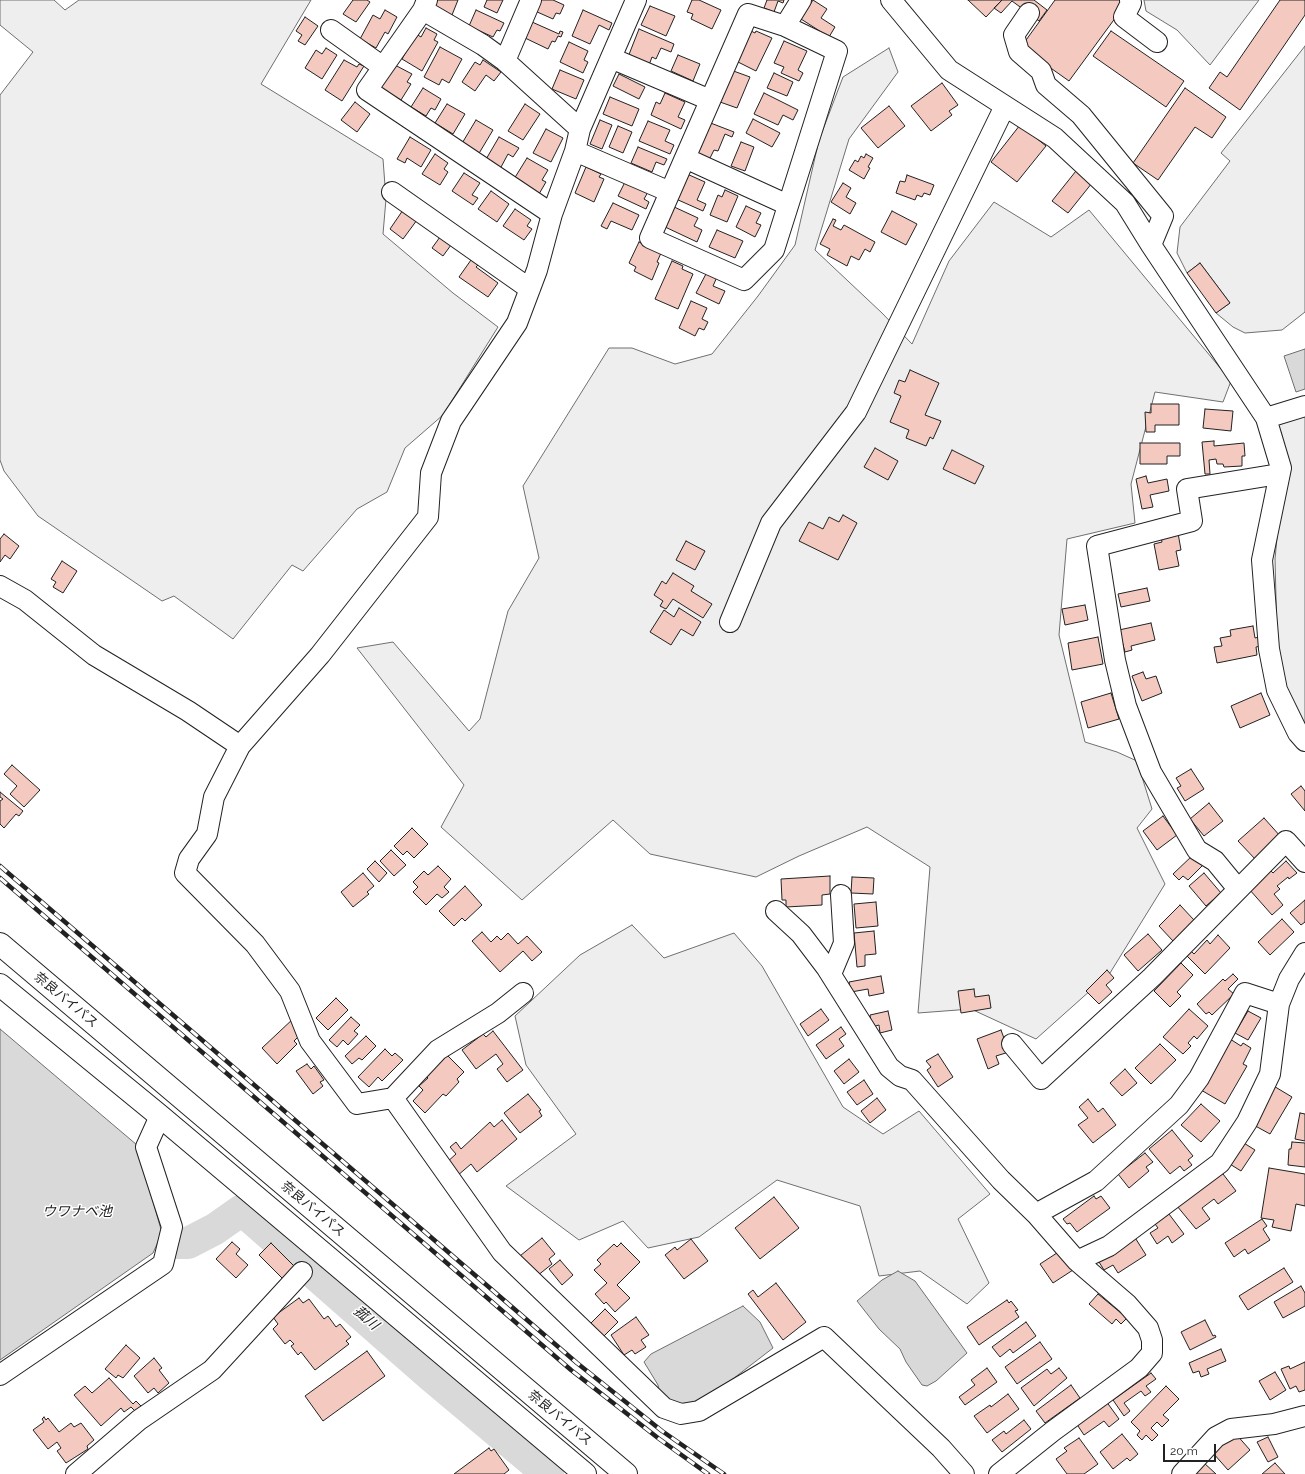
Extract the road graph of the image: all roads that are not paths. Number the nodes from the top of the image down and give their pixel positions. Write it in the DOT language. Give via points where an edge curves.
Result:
graph roads {
  1 [pos="531,0"];
  2 [pos="636,0"];
  3 [pos="801,0"];
  4 [pos="892,0"];
  5 [pos="1130,0"];
  6 [pos="425,5"];
  7 [pos="1036,5"];
  8 [pos="785,26"];
  9 [pos="331,30"];
  10 [pos="1157,42"];
  11 [pos="611,58"];
  12 [pos="505,61"];
  13 [pos="383,67"];
  14 [pos="710,100"];
  15 [pos="1005,106"];
  16 [pos="580,128"];
  17 [pos="574,151"];
  18 [pos="685,158"];
  19 [pos="392,192"];
  20 [pos="670,192"];
  21 [pos="788,205"];
  22 [pos="552,214"];
  23 [pos="1151,245"];
  24 [pos="530,289"];
  25 [pos="1305,406"];
  26 [pos="1266,418"];
  27 [pos="1279,474"];
  28 [pos="0,586"];
  29 [pos="730,622"];
  30 [pos="1305,741"];
  31 [pos="240,746"];
  32 [pos="1305,862"];
  33 [pos="1238,889"];
  34 [pos="841,895"];
  35 [pos="776,911"];
  36 [pos="0,944"];
  37 [pos="1305,953"];
  38 [pos="831,974"];
  39 [pos="0,985"];
  40 [pos="523,993"];
  41 [pos="1279,1004"];
  42 [pos="1012,1044"];
  43 [pos="393,1098"];
  44 [pos="160,1116"];
  45 [pos="1036,1214"];
  46 [pos="1077,1262"];
  47 [pos="302,1272"];
  48 [pos="0,1375"];
  49 [pos="1305,1416"];
  50 [pos="76,1474"];
  51 [pos="585,1474"];
  52 [pos="626,1474"];
  53 [pos="964,1474"];
  54 [pos="999,1474"];
  55 [pos="1182,1474"];
  1 -- 12 [label="street"];
  2 -- 11 [label="street"];
  3 -- 8 [label="street"];
  4 -- 15 [label="street" via="949,70"];
  5 -- 10 [label="street" via="1124,17"];
  6 -- 12 [label="street"];
  6 -- 13 [label="street"];
  7 -- 23 [label="street" via="1014,35 1019,52 1041,71 1046,84 1081,115 1163,216"];
  8 -- 14 [label="street" via="748,14"];
  8 -- 21 [label="street" via="837,51"];
  9 -- 13 [label="street"];
  11 -- 14 [label="street"];
  11 -- 16 [label="street"];
  12 -- 16 [label="street"];
  13 -- 22 [label="street" via="367,90"];
  14 -- 18 [label="street"];
  15 -- 23 [label="street" via="1055,138 1125,203"];
  15 -- 29 [label="street" via="856,412 771,523"];
  16 -- 17 [label="street"];
  17 -- 20 [label="street"];
  17 -- 22 [label="street"];
  18 -- 20 [label="street"];
  18 -- 21 [label="street"];
  19 -- 24 [label="street"];
  20 -- 21 [label="street" via="650,238 744,280 774,250"];
  22 -- 24 [label="street"];
  23 -- 26 [label="street"];
  24 -- 31 [label="street" via="517,323 451,421 431,473 428,517 320,655"];
  25 -- 26 [label="street"];
  26 -- 27 [label="street" via="1280,468"];
  27 -- 30 [label="street" via="1262,560 1269,649 1277,690 1298,733"];
  27 -- 33 [label="street" via="1187,488 1192,521 1097,546 1115,660 1126,706 1151,772 1197,850 1215,861"];
  28 -- 31 [label="street" via="25,600 94,655 188,711"];
  31 -- 43 [label="street" via="214,797 207,834 189,859 185,873 255,944 290,991 310,1041 357,1104"];
  32 -- 33 [label="street" via="1286,841"];
  33 -- 42 [label="street" via="1152,977 1041,1079"];
  34 -- 38 [label="street" via="844,943"];
  35 -- 38 [label="street" via="801,934"];
  36 -- 52 [label="highway, 奈良バイパス"];
  37 -- 41 [label="street" via="1289,979"];
  38 -- 45 [label="street" via="889,1067 900,1076 912,1080 1001,1180"];
  39 -- 44 [label="highway, 奈良バイパス"];
  40 -- 43 [label="street" via="498,1013 438,1050"];
  41 -- 45 [label="street" via="1245,993 1199,1078 1179,1105 1096,1181"];
  41 -- 46 [label="street" via="1270,1074 1247,1122 1220,1163 1109,1246"];
  43 -- 53 [label="street" via="502,1252 664,1408 681,1414 699,1411 824,1337 941,1448"];
  44 -- 48 [label="street" via="146,1147 172,1227 163,1264"];
  44 -- 51 [label="highway, 奈良バイパス"];
  45 -- 46 [label="street"];
  46 -- 54 [label="street" via="1127,1304 1148,1328 1152,1340 1152,1353 1139,1368 1053,1430"];
  47 -- 50 [label="street" via="212,1370 139,1420"];
  49 -- 55 [label="street" via="1274,1424 1231,1429 1216,1437"];
}
